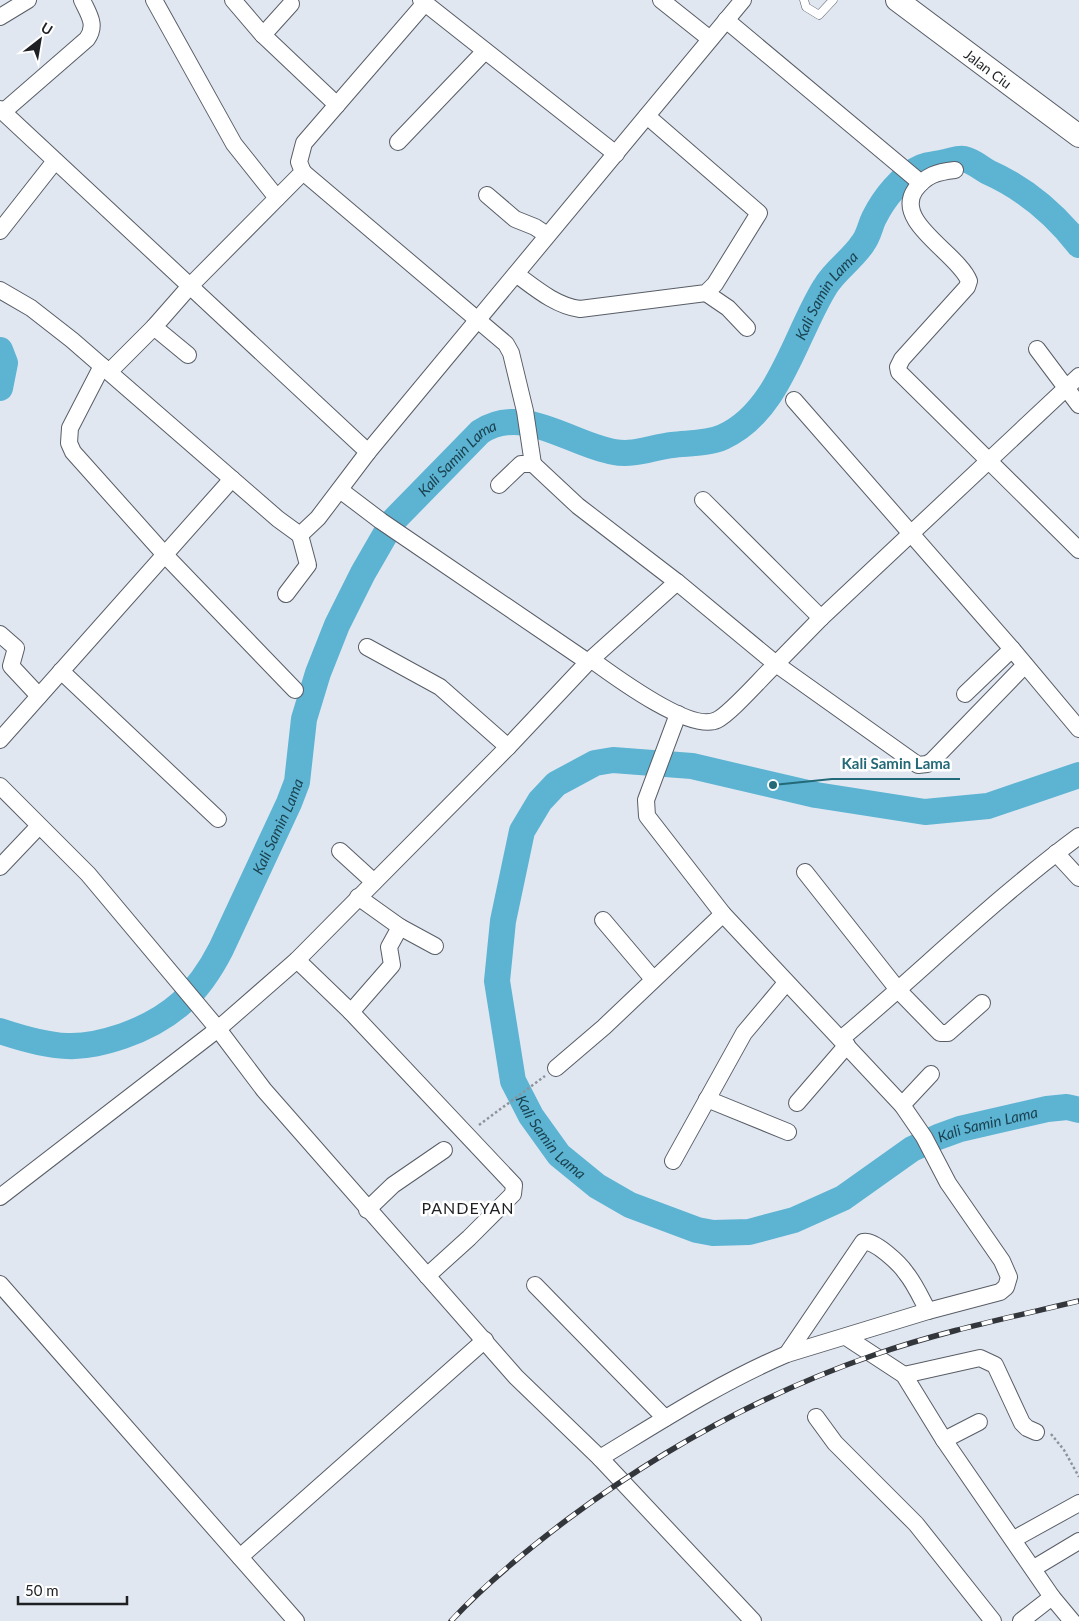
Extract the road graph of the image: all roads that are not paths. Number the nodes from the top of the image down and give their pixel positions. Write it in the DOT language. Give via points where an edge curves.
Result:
graph roads {
  1 [pos="28,0"];
  2 [pos="82,0"];
  3 [pos="154,0"];
  4 [pos="233,0"];
  5 [pos="660,0"];
  6 [pos="743,0"];
  7 [pos="804,0"];
  8 [pos="833,0"];
  9 [pos="897,0"];
  10 [pos="423,2"];
  11 [pos="291,4"];
  12 [pos="0,17"];
  13 [pos="726,20"];
  14 [pos="263,35"];
  15 [pos="710,38"];
  16 [pos="485,51"];
  17 [pos="337,105"];
  18 [pos="2,110"];
  19 [pos="647,116"];
  20 [pos="1079,136"];
  21 [pos="398,142"];
  22 [pos="616,154"];
  23 [pos="55,161"];
  24 [pos="955,170"];
  25 [pos="303,172"];
  26 [pos="914,178"];
  27 [pos="487,195"];
  28 [pos="277,198"];
  29 [pos="0,231"];
  30 [pos="547,235"];
  31 [pos="516,274"];
  32 [pos="190,286"];
  33 [pos="0,290"];
  34 [pos="706,293"];
  35 [pos="479,320"];
  36 [pos="154,327"];
  37 [pos="747,328"];
  38 [pos="1036,349"];
  39 [pos="188,355"];
  40 [pos="106,369"];
  41 [pos="1079,376"];
  42 [pos="1066,388"];
  43 [pos="794,400"];
  44 [pos="1079,405"];
  45 [pos="368,452"];
  46 [pos="987,460"];
  47 [pos="533,464"];
  48 [pos="232,479"];
  49 [pos="499,485"];
  50 [pos="340,490"];
  51 [pos="703,500"];
  52 [pos="910,534"];
  53 [pos="300,535"];
  54 [pos="1079,550"];
  55 [pos="166,556"];
  56 [pos="677,582"];
  57 [pos="286,594"];
  58 [pos="821,618"];
  59 [pos="0,634"];
  60 [pos="367,647"];
  61 [pos="1012,649"];
  62 [pos="590,661"];
  63 [pos="776,664"];
  64 [pos="1026,665"];
  65 [pos="61,671"];
  66 [pos="295,690"];
  67 [pos="965,694"];
  68 [pos="39,696"];
  69 [pos="678,714"];
  70 [pos="1079,728"];
  71 [pos="0,740"];
  72 [pos="508,747"];
  73 [pos="0,786"];
  74 [pos="218,819"];
  75 [pos="39,826"];
  76 [pos="1079,836"];
  77 [pos="340,851"];
  78 [pos="1056,853"];
  79 [pos="0,867"];
  80 [pos="805,872"];
  81 [pos="1079,878"];
  82 [pos="374,882"];
  83 [pos="358,897"];
  84 [pos="723,914"];
  85 [pos="603,920"];
  86 [pos="400,927"];
  87 [pos="435,946"];
  88 [pos="297,960"];
  89 [pos="653,979"];
  90 [pos="786,983"];
  91 [pos="899,991"];
  92 [pos="982,1003"];
  93 [pos="352,1012"];
  94 [pos="218,1029"];
  95 [pos="844,1042"];
  96 [pos="556,1068"];
  97 [pos="931,1074"];
  98 [pos="707,1099"];
  99 [pos="796,1103"];
  100 [pos="902,1105"];
  101 [pos="788,1132"];
  102 [pos="444,1150"];
  103 [pos="673,1161"];
  104 [pos="0,1197"];
  105 [pos="367,1210"];
  106 [pos="427,1276"];
  107 [pos="0,1284"];
  108 [pos="535,1285"];
  109 [pos="928,1311"];
  110 [pos="846,1337"];
  111 [pos="485,1340"];
  112 [pos="787,1354"];
  113 [pos="904,1375"];
  114 [pos="816,1417"];
  115 [pos="665,1418"];
  116 [pos="980,1422"];
  117 [pos="1036,1432"];
  118 [pos="944,1440"];
  119 [pos="600,1458"];
  120 [pos="1079,1503"];
  121 [pos="1014,1539"];
  122 [pos="1079,1541"];
  123 [pos="240,1557"];
  124 [pos="1034,1568"];
  125 [pos="1052,1596"];
  126 [pos="296,1621"];
  127 [pos="753,1621"];
  128 [pos="993,1621"];
  129 [pos="1021,1621"];
  130 [pos="1072,1621"];
  1 -- 12 [label="street"];
  2 -- 18 [label="street" via="93,26 87,40"];
  3 -- 28 [label="street" via="234,144"];
  4 -- 14 [label="street"];
  5 -- 15 [label="street"];
  6 -- 13 [label="street"];
  7 -- 8 [label="lane" via="806,7 819,15"];
  9 -- 20 [label="street, Jalan Ciu"];
  10 -- 16 [label="street"];
  10 -- 17 [label="street"];
  11 -- 14 [label="street"];
  13 -- 15 [label="street"];
  13 -- 26 [label="street"];
  14 -- 17 [label="street"];
  15 -- 19 [label="street"];
  16 -- 21 [label="street"];
  16 -- 22 [label="street"];
  17 -- 25 [label="street" via="304,143 299,162"];
  18 -- 23 [label="street"];
  19 -- 22 [label="street"];
  19 -- 34 [label="street" via="759,212 715,284"];
  22 -- 30 [label="street"];
  23 -- 29 [label="street"];
  23 -- 32 [label="street"];
  24 -- 26 [label="street"];
  25 -- 28 [label="street"];
  25 -- 35 [label="street"];
  26 -- 46 [label="street" via="911,212 920,228 954,260 969,281 898,367 902,377"];
  27 -- 30 [label="street" via="515,219"];
  28 -- 32 [label="street"];
  30 -- 31 [label="street"];
  31 -- 34 [label="street" via="553,300 580,309"];
  31 -- 35 [label="street"];
  32 -- 36 [label="street"];
  32 -- 45 [label="street"];
  33 -- 40 [label="street" via="31,308"];
  34 -- 37 [label="street" via="728,308"];
  35 -- 45 [label="street"];
  35 -- 47 [label="street" via="500,337 510,353 525,411"];
  36 -- 39 [label="street"];
  36 -- 40 [label="street"];
  38 -- 42 [label="street"];
  40 -- 48 [label="street"];
  40 -- 55 [label="street" via="70,428 69,443 73,452"];
  41 -- 42 [label="street"];
  42 -- 44 [label="street"];
  42 -- 46 [label="street"];
  43 -- 52 [label="street"];
  45 -- 50 [label="street"];
  46 -- 52 [label="street"];
  46 -- 54 [label="street"];
  47 -- 49 [label="street" via="521,464"];
  47 -- 56 [label="street" via="578,506"];
  48 -- 53 [label="street"];
  48 -- 55 [label="street"];
  50 -- 53 [label="street"];
  50 -- 62 [label="street"];
  51 -- 58 [label="street"];
  52 -- 58 [label="street"];
  52 -- 61 [label="street"];
  53 -- 57 [label="street" via="308,565"];
  55 -- 65 [label="street"];
  55 -- 66 [label="street"];
  56 -- 62 [label="street"];
  56 -- 63 [label="street"];
  58 -- 63 [label="street"];
  59 -- 68 [label="street" via="16,648 11,666 14,672"];
  60 -- 72 [label="street" via="440,687"];
  61 -- 64 [label="street"];
  61 -- 67 [label="street"];
  62 -- 69 [label="street"];
  62 -- 72 [label="street"];
  63 -- 64 [label="street" via="918,765 932,761"];
  63 -- 69 [label="street" via="716,720 704,722"];
  64 -- 70 [label="street"];
  65 -- 68 [label="street"];
  65 -- 74 [label="street"];
  68 -- 71 [label="street"];
  69 -- 84 [label="street" via="645,804 647,816"];
  72 -- 82 [label="street"];
  73 -- 75 [label="street"];
  75 -- 79 [label="street"];
  75 -- 94 [label="street" via="88,874"];
  76 -- 78 [label="street"];
  77 -- 82 [label="street"];
  78 -- 81 [label="street"];
  78 -- 91 [label="street"];
  80 -- 91 [label="street"];
  82 -- 83 [label="street"];
  83 -- 86 [label="street"];
  83 -- 88 [label="street"];
  84 -- 89 [label="street"];
  84 -- 90 [label="street"];
  85 -- 89 [label="street"];
  86 -- 87 [label="street"];
  86 -- 93 [label="street" via="389,947 392,965"];
  88 -- 93 [label="street"];
  88 -- 94 [label="street"];
  89 -- 96 [label="street"];
  90 -- 95 [label="street"];
  90 -- 98 [label="street" via="749,1024"];
  91 -- 92 [label="street" via="943,1034"];
  91 -- 95 [label="street"];
  93 -- 106 [label="street" via="512,1181 514,1191"];
  94 -- 104 [label="street"];
  94 -- 105 [label="street" via="264,1090"];
  95 -- 99 [label="street"];
  95 -- 100 [label="street"];
  97 -- 100 [label="street"];
  98 -- 101 [label="street"];
  98 -- 103 [label="street"];
  100 -- 109 [label="street" via="927,1142 948,1183 1002,1261 1009,1277 1006,1287 1000,1292"];
  102 -- 105 [label="street" via="393,1186"];
  105 -- 106 [label="street"];
  106 -- 111 [label="street"];
  107 -- 123 [label="street"];
  108 -- 115 [label="street"];
  109 -- 110 [label="street"];
  109 -- 112 [label="street" via="903,1269 871,1242 863,1242"];
  110 -- 112 [label="street"];
  110 -- 113 [label="street"];
  111 -- 119 [label="street" via="516,1377"];
  111 -- 123 [label="street"];
  112 -- 115 [label="street"];
  113 -- 117 [label="street" via="986,1359 995,1365 1022,1422"];
  113 -- 118 [label="street"];
  114 -- 128 [label="street" via="835,1443 916,1524"];
  115 -- 119 [label="street"];
  116 -- 118 [label="street"];
  118 -- 121 [label="street"];
  119 -- 127 [label="street"];
  120 -- 121 [label="street"];
  121 -- 124 [label="street"];
  122 -- 124 [label="street"];
  123 -- 126 [label="street"];
  124 -- 125 [label="street"];
  125 -- 129 [label="street"];
  125 -- 130 [label="street"];
}
